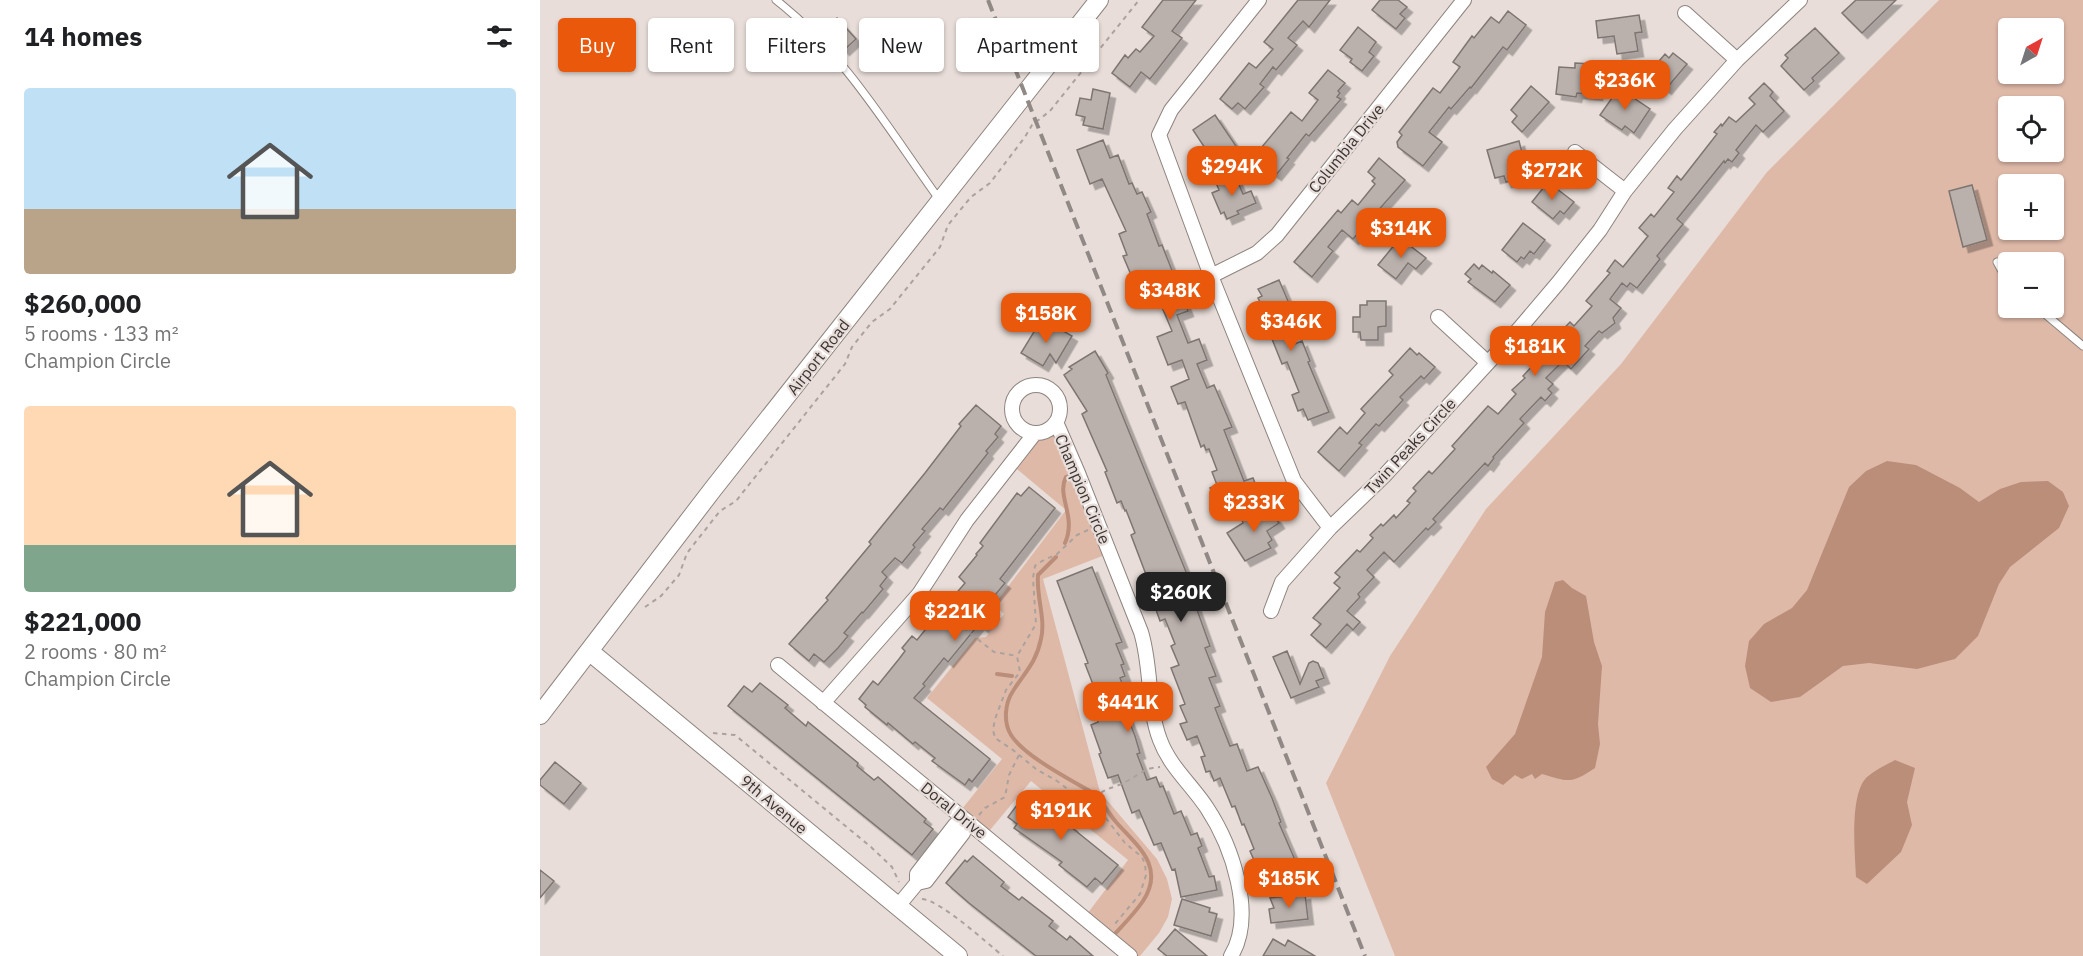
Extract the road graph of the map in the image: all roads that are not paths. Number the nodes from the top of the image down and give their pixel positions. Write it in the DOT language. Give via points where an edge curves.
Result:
graph roads {
  1 [pos="776,0"];
  2 [pos="1099,0"];
  3 [pos="1259,0"];
  4 [pos="1464,0"];
  5 [pos="1800,0"];
  6 [pos="1685,13"];
  7 [pos="1737,60"];
  8 [pos="1575,152"];
  9 [pos="1626,192"];
  10 [pos="941,202"];
  11 [pos="1211,276"];
  12 [pos="1438,317"];
  13 [pos="2050,318"];
  14 [pos="2083,346"];
  15 [pos="1487,362"];
  16 [pos="1056,422"];
  17 [pos="1035,433"];
  18 [pos="1330,528"];
  19 [pos="1271,611"];
  20 [pos="589,651"];
  21 [pos="778,665"];
  22 [pos="823,703"];
  23 [pos="540,716"];
  24 [pos="970,823"];
  25 [pos="897,906"];
  26 [pos="958,956"];
  27 [pos="1130,956"];
  28 [pos="1231,956"];
  1 -- 10 [label="lane" via="841,64"];
  2 -- 10 [label="main road, Airport Road"];
  3 -- 11 [label="street" via="1171,110 1159,135"];
  4 -- 11 [label="street, Columbia Drive" via="1277,235 1257,253"];
  5 -- 7 [label="street, Twin Peaks Circle"];
  6 -- 7 [label="street"];
  7 -- 9 [label="street, Twin Peaks Circle" via="1675,129"];
  8 -- 9 [label="street"];
  9 -- 15 [label="street, Twin Peaks Circle" via="1558,283"];
  10 -- 20 [label="main road, Airport Road"];
  11 -- 18 [label="street" via="1294,481"];
  12 -- 15 [label="street"];
  13 -- 14 [label="lane"];
  15 -- 18 [label="street, Twin Peaks Circle" via="1384,476"];
  16 -- 17 [label="street"];
  16 -- 17 [label="street" via="1059,407 1054,393 1040,386 1025,388 1014,399 1013,414 1021,427"];
  16 -- 28 [label="street, Champion Circle" via="1141,632 1148,658 1155,724 1164,750 1215,821 1238,881 1242,923"];
  17 -- 22 [label="street, Champion Circle" via="967,520 922,591"];
  18 -- 19 [label="street, Twin Peaks Circle" via="1282,582"];
  20 -- 23 [label="main road, Airport Road"];
  20 -- 25 [label="main road, 9th Avenue"];
  21 -- 22 [label="street, Doral Drive"];
  22 -- 24 [label="street, Doral Drive"];
  24 -- 25 [label="street" via="955,825"];
  24 -- 27 [label="street, Doral Drive"];
  25 -- 26 [label="main road, 9th Avenue"];
}
